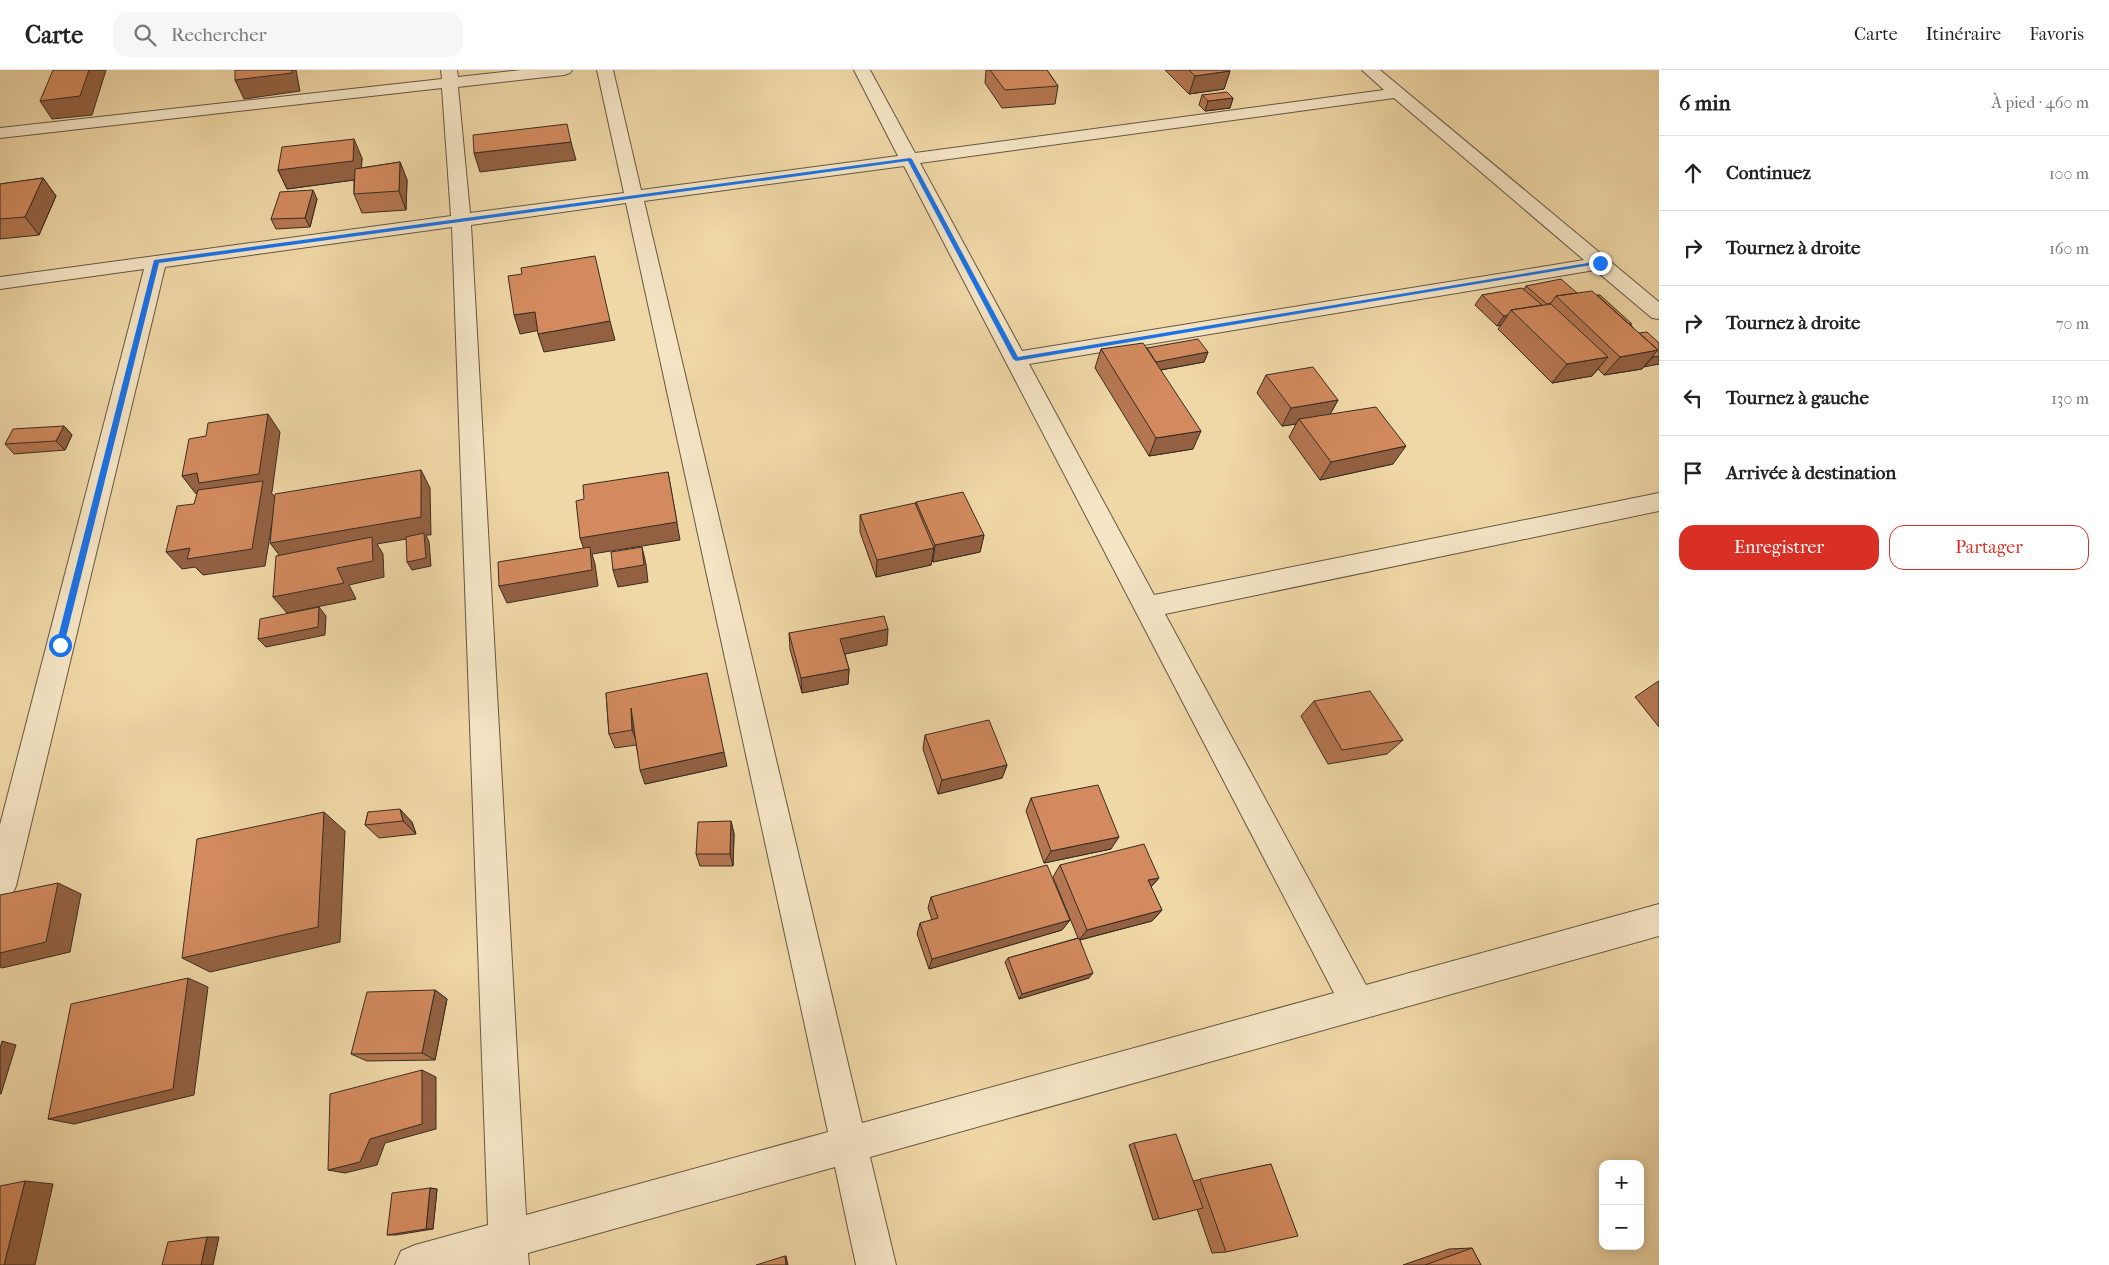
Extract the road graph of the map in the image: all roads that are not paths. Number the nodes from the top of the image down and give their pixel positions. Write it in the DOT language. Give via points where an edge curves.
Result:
graph roads {
  1 [pos="564,70"];
  2 [pos="605,70"];
  3 [pos="862,70"];
  4 [pos="1370,70"];
  5 [pos="450,76"];
  6 [pos="1398,93"];
  7 [pos="0,132"];
  8 [pos="910,159"];
  9 [pos="634,197"];
  10 [pos="461,220"];
  11 [pos="156,262"];
  12 [pos="1600,263"];
  13 [pos="0,283"];
  14 [pos="1659,313"];
  15 [pos="1016,359"];
  16 [pos="1659,502"];
  17 [pos="1147,607"];
  18 [pos="0,886"];
  19 [pos="1659,920"];
  20 [pos="1357,1003"];
  21 [pos="849,1145"];
  22 [pos="509,1252"];
  23 [pos="415,1265"];
  24 [pos="876,1265"];
  1 -- 5 [label="street"];
  2 -- 9 [label="street"];
  3 -- 8 [label="street"];
  4 -- 6 [label="street"];
  5 -- 7 [label="street"];
  5 -- 10 [label="street"];
  6 -- 8 [label="street"];
  6 -- 12 [label="street"];
  8 -- 9 [label="street"];
  8 -- 15 [label="street"];
  9 -- 10 [label="street"];
  9 -- 21 [label="street"];
  10 -- 11 [label="street"];
  10 -- 22 [label="street"];
  11 -- 13 [label="street"];
  11 -- 18 [label="street"];
  12 -- 14 [label="street"];
  12 -- 15 [label="street"];
  15 -- 17 [label="street"];
  16 -- 17 [label="street"];
  17 -- 20 [label="street"];
  19 -- 20 [label="street"];
  20 -- 21 [label="street"];
  21 -- 22 [label="street"];
  21 -- 24 [label="street"];
  22 -- 23 [label="street"];
}
